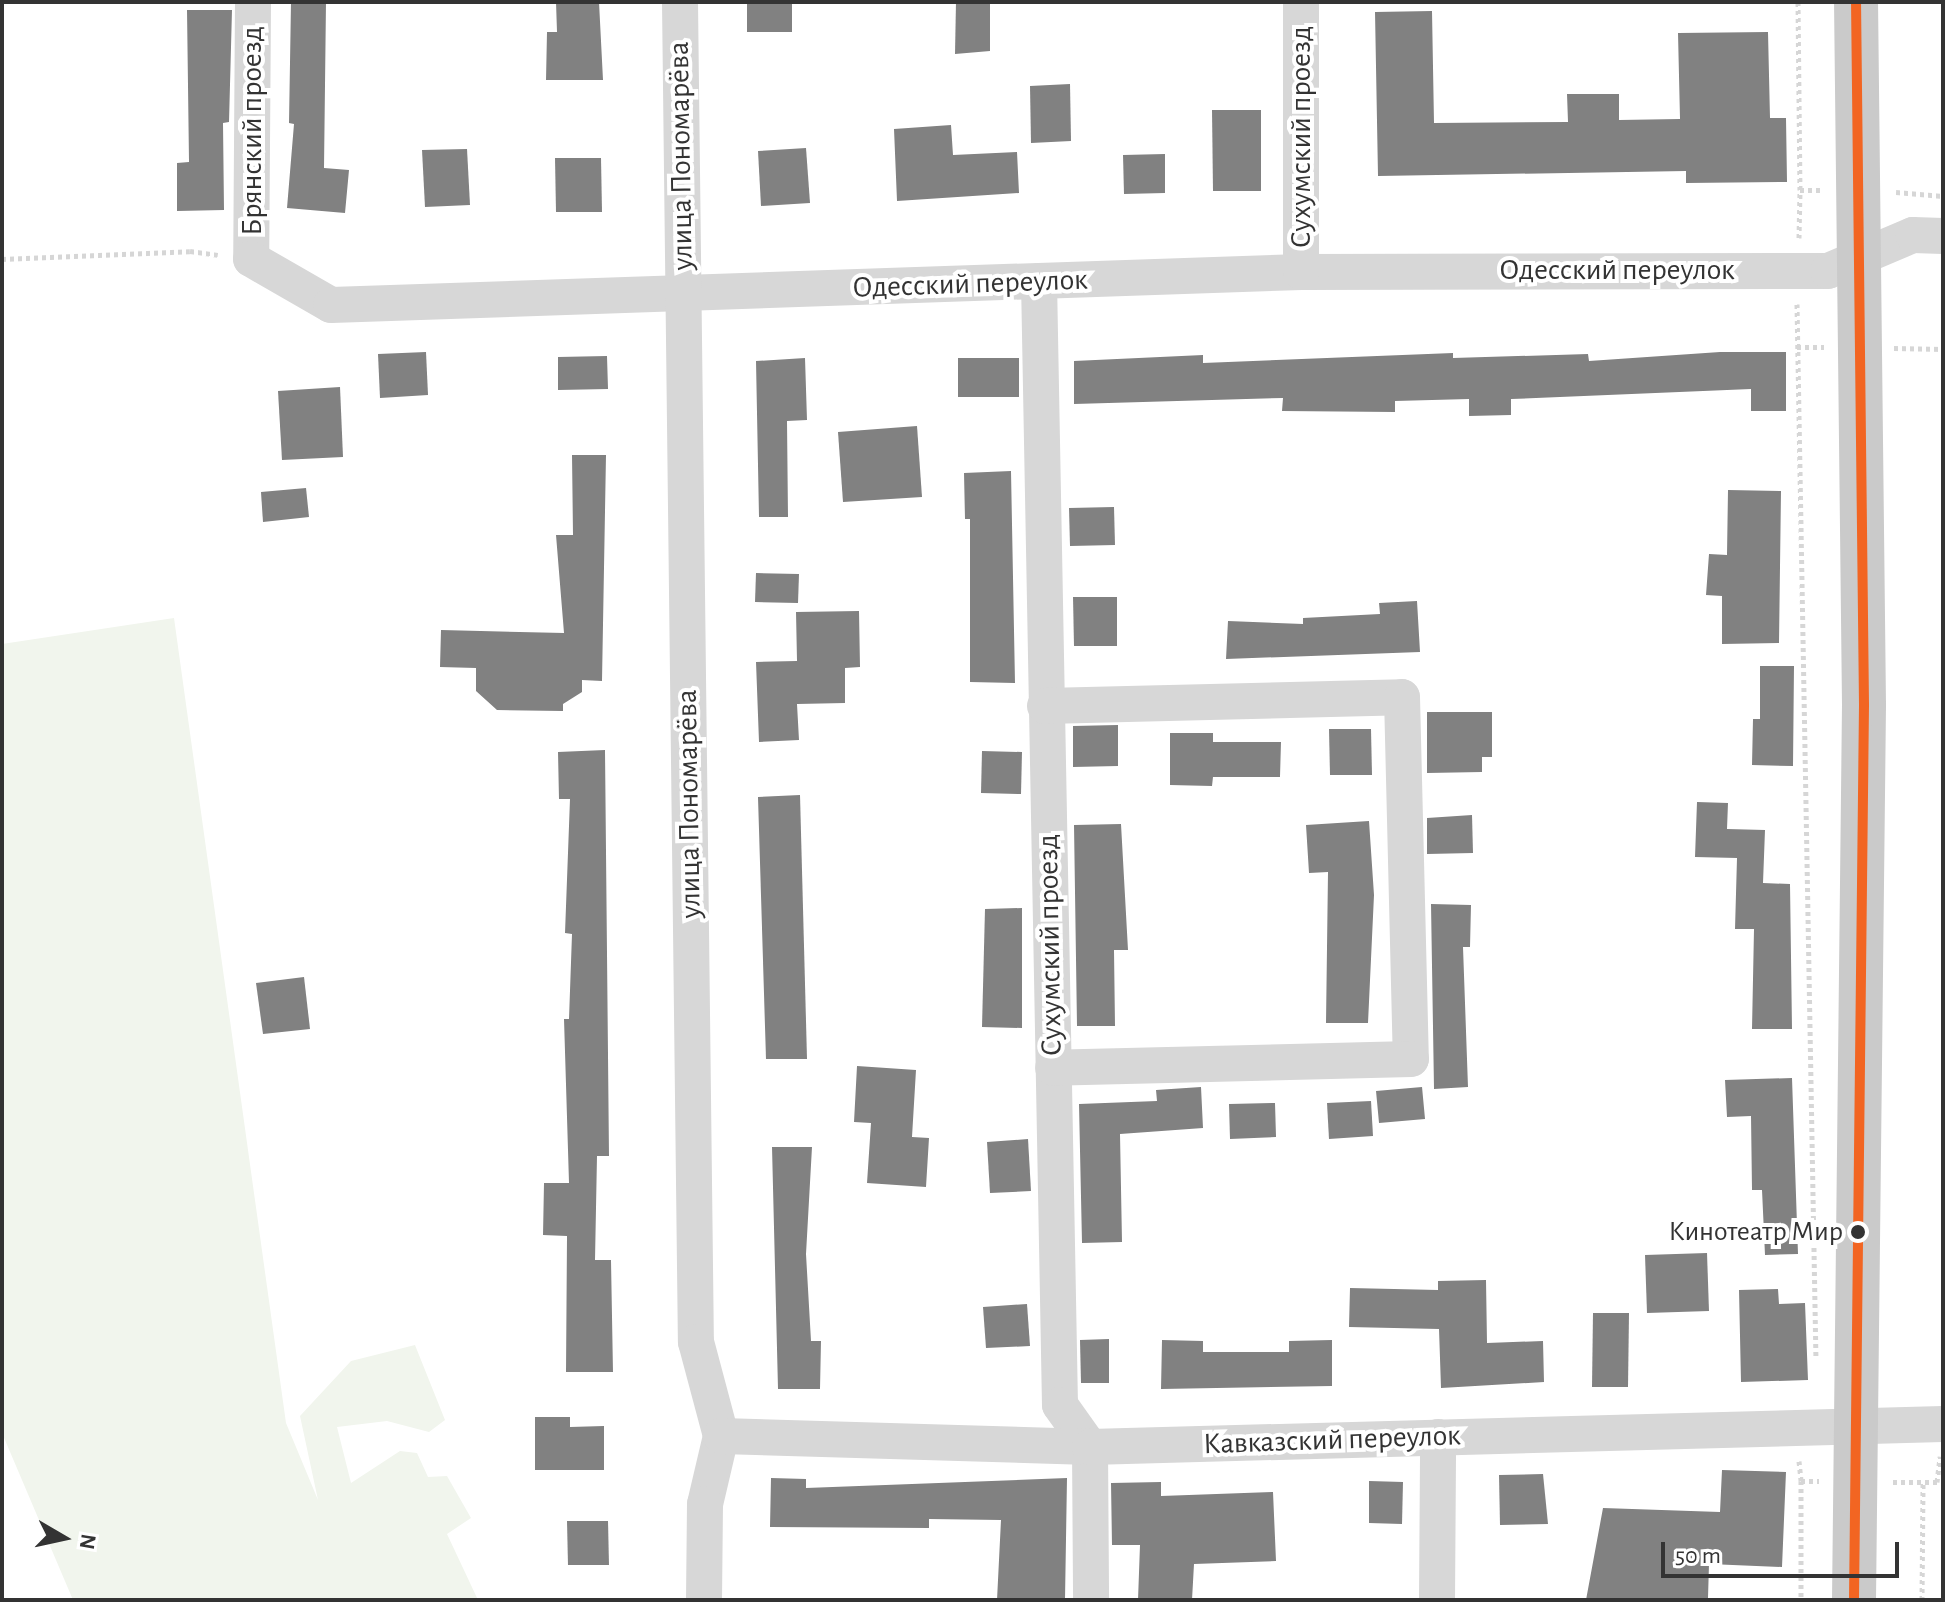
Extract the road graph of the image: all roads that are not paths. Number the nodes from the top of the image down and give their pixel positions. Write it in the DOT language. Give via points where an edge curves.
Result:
graph roads {
  1 [pos="253,2"];
  2 [pos="680,2"];
  3 [pos="1301,2"];
  4 [pos="1856,2"];
  5 [pos="1943,236"];
  6 [pos="1861,256"];
  7 [pos="251,259"];
  8 [pos="1301,272"];
  9 [pos="1039,281"];
  10 [pos="683,294"];
  11 [pos="1045,706"];
  12 [pos="1053,1068"];
  13 [pos="1856,1427"];
  14 [pos="721,1436"];
  15 [pos="1438,1437"];
  16 [pos="1942,1438"];
  17 [pos="1090,1447"];
  18 [pos="704,1600"];
  19 [pos="1091,1600"];
  20 [pos="1437,1600"];
  21 [pos="1854,1600"];
  1 -- 7 [label="street, Брянский проезд"];
  2 -- 10 [label="street, улица Пономарёва"];
  3 -- 8 [label="street, Сухумский проезд"];
  4 -- 6 [label="main road"];
  5 -- 6 [label="street, Одесский переулок" via="1913,235"];
  6 -- 8 [label="street, Одесский переулок" via="1828,271"];
  6 -- 13 [label="main road" via="1864,720"];
  7 -- 10 [label="street, Одесский переулок" via="331,305"];
  8 -- 9 [label="street, Одесский переулок"];
  9 -- 10 [label="street, Одесский переулок"];
  9 -- 11 [label="street, Сухумский проезд"];
  10 -- 14 [label="street, улица Пономарёва" via="696,1342"];
  11 -- 12 [label="street, Сухумский проезд"];
  11 -- 12 [label="street" via="1402,697 1411,1059"];
  12 -- 17 [label="street, Сухумский проезд" via="1060,1405"];
  13 -- 15 [label="street, Кавказский переулок"];
  13 -- 16 [label="street, Кавказский переулок"];
  13 -- 21 [label="main road"];
  14 -- 17 [label="street, Кавказский переулок"];
  14 -- 18 [label="street, улица Пономарёва" via="705,1504"];
  15 -- 17 [label="street, Кавказский переулок"];
  15 -- 20 [label="street"];
  17 -- 19 [label="street"];
}
